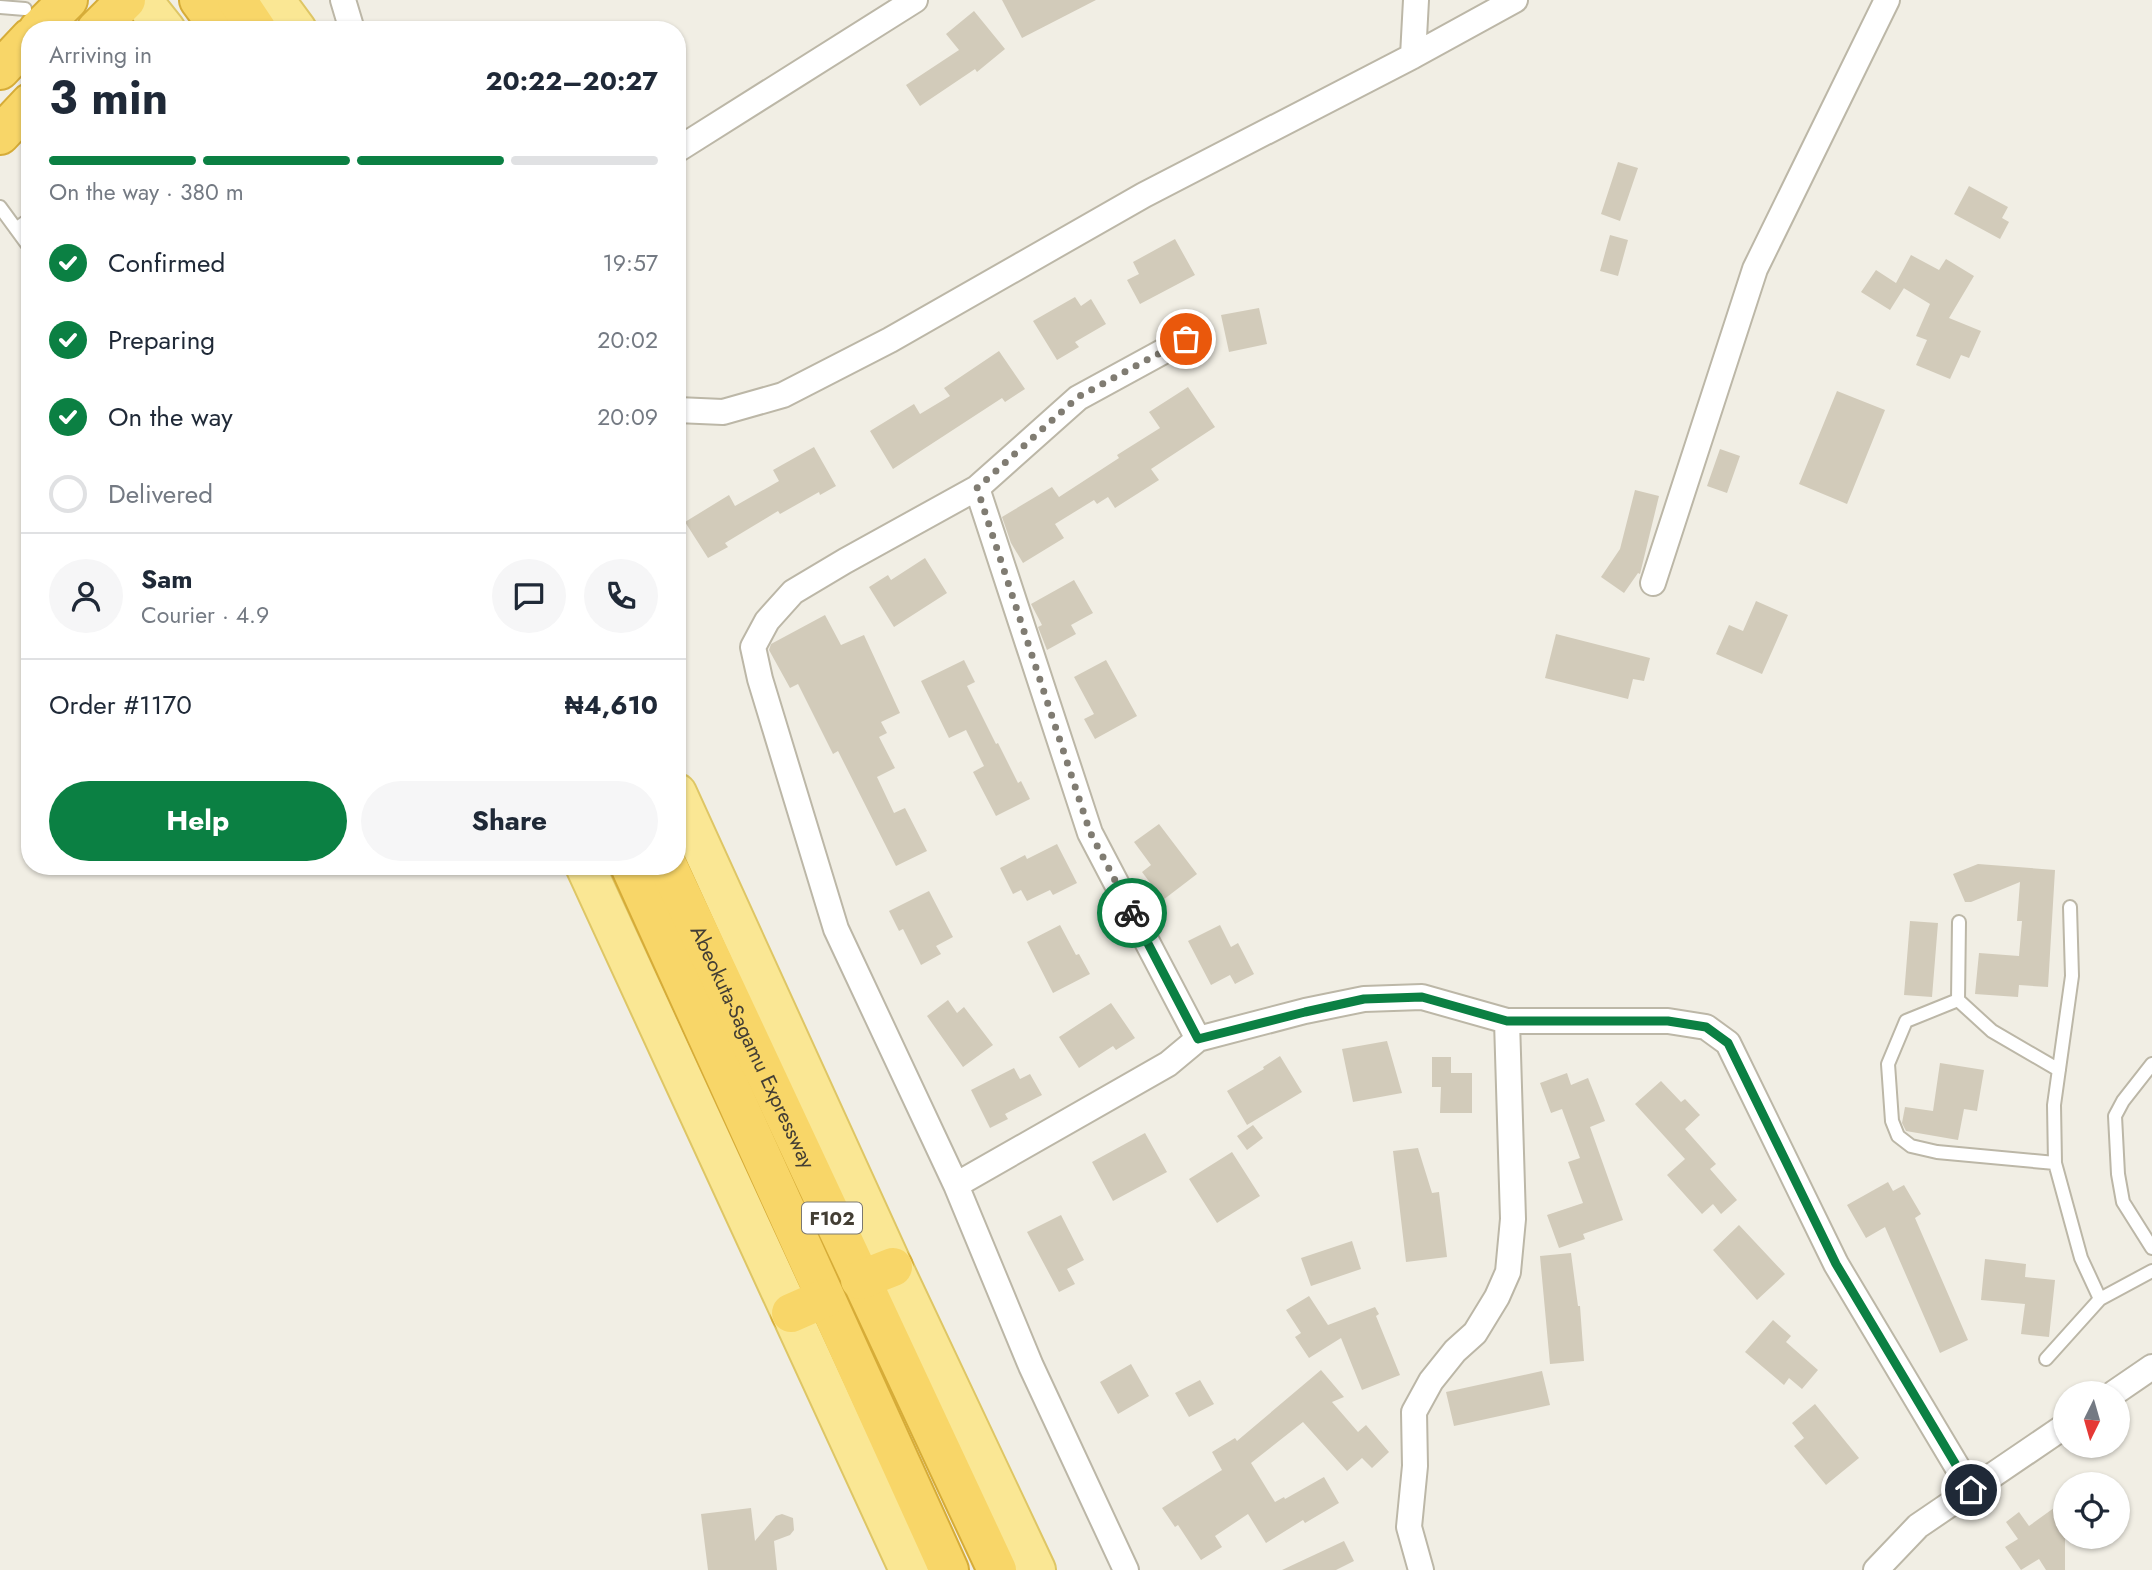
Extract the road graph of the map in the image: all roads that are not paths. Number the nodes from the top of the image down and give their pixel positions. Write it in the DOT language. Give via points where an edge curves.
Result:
graph roads {
  1 [pos="68,0"];
  2 [pos="126,0"];
  3 [pos="142,0"];
  4 [pos="199,0"];
  5 [pos="237,0"];
  6 [pos="275,0"];
  7 [pos="343,0"];
  8 [pos="915,0"];
  9 [pos="1416,0"];
  10 [pos="1516,0"];
  11 [pos="1886,0"];
  12 [pos="24,21"];
  13 [pos="105,21"];
  14 [pos="159,21"];
  15 [pos="214,21"];
  16 [pos="251,21"];
  17 [pos="290,21"];
  18 [pos="349,21"];
  19 [pos="21,27"];
  20 [pos="1413,56"];
  21 [pos="0,70"];
  22 [pos="686,144"];
  23 [pos="0,207"];
  24 [pos="21,225"];
  25 [pos="16,229"];
  26 [pos="21,236"];
  27 [pos="1186,339"];
  28 [pos="686,410"];
  29 [pos="977,488"];
  30 [pos="1653,583"];
  31 [pos="686,815"];
  32 [pos="590,875"];
  33 [pos="635,875"];
  34 [pos="673,875"];
  35 [pos="2070,907"];
  36 [pos="1958,922"];
  37 [pos="1958,1000"];
  38 [pos="1507,1021"];
  39 [pos="1198,1039"];
  40 [pos="2152,1064"];
  41 [pos="2059,1070"];
  42 [pos="2055,1163"];
  43 [pos="956,1185"];
  44 [pos="2152,1248"];
  45 [pos="2152,1271"];
  46 [pos="877,1273"];
  47 [pos="2101,1299"];
  48 [pos="808,1305"];
  49 [pos="2046,1359"];
  50 [pos="2152,1367"];
  51 [pos="2130,1382"];
  52 [pos="2053,1434"];
  53 [pos="1971,1490"];
  54 [pos="909,1570"];
  55 [pos="949,1570"];
  56 [pos="997,1570"];
  57 [pos="1035,1570"];
  58 [pos="1126,1570"];
  59 [pos="1421,1570"];
  60 [pos="1876,1570"];
  1 -- 12 [label="highway"];
  2 -- 13 [label="highway"];
  3 -- 14 [label="main road"];
  4 -- 15 [label="highway"];
  5 -- 16 [label="highway"];
  6 -- 17 [label="main road"];
  7 -- 18 [label="street"];
  8 -- 22 [label="street"];
  9 -- 20 [label="street"];
  10 -- 20 [label="street"];
  11 -- 30 [label="street" via="1755,269"];
  19 -- 21 [label="highway"];
  20 -- 28 [label="street" via="1144,195 890,340 783,395 723,412"];
  23 -- 25 [label="lane"];
  24 -- 25 [label="lane"];
  25 -- 26 [label="lane"];
  27 -- 29 [label="street" via="1078,397"];
  29 -- 39 [label="street" via="1090,832"];
  29 -- 43 [label="street" via="793,592 767,621 753,647 836,929"];
  31 -- 46 [label="main road"];
  32 -- 48 [label="main road"];
  33 -- 48 [label="highway, Abeokuta-Sagamu Expressway / F102"];
  34 -- 46 [label="highway, Abeokuta-Sagamu Expressway / F102"];
  35 -- 41 [label="lane" via="2072,976"];
  36 -- 37 [label="lane"];
  37 -- 41 [label="lane" via="1992,1031"];
  37 -- 42 [label="lane" via="1906,1021 1888,1063 1892,1121 1898,1136 1910,1146 1937,1152"];
  38 -- 39 [label="street" via="1422,997 1364,999"];
  38 -- 53 [label="street" via="1668,1021 1706,1027 1728,1043 1836,1264"];
  38 -- 59 [label="street" via="1513,1219 1508,1272 1475,1333 1431,1381 1414,1412 1409,1527"];
  39 -- 43 [label="street" via="1168,1063"];
  40 -- 44 [label="lane" via="2115,1116 2123,1202"];
  41 -- 42 [label="lane"];
  42 -- 47 [label="lane" via="2081,1258"];
  43 -- 58 [label="street" via="1031,1366"];
  45 -- 47 [label="lane"];
  46 -- 56 [label="highway, Abeokuta-Sagamu Expressway / F102"];
  46 -- 57 [label="main road"];
  47 -- 49 [label="lane"];
  48 -- 54 [label="main road"];
  48 -- 55 [label="highway, Abeokuta-Sagamu Expressway / F102"];
  50 -- 51 [label="street"];
  52 -- 53 [label="street"];
  53 -- 60 [label="street" via="1917,1526"];
}
